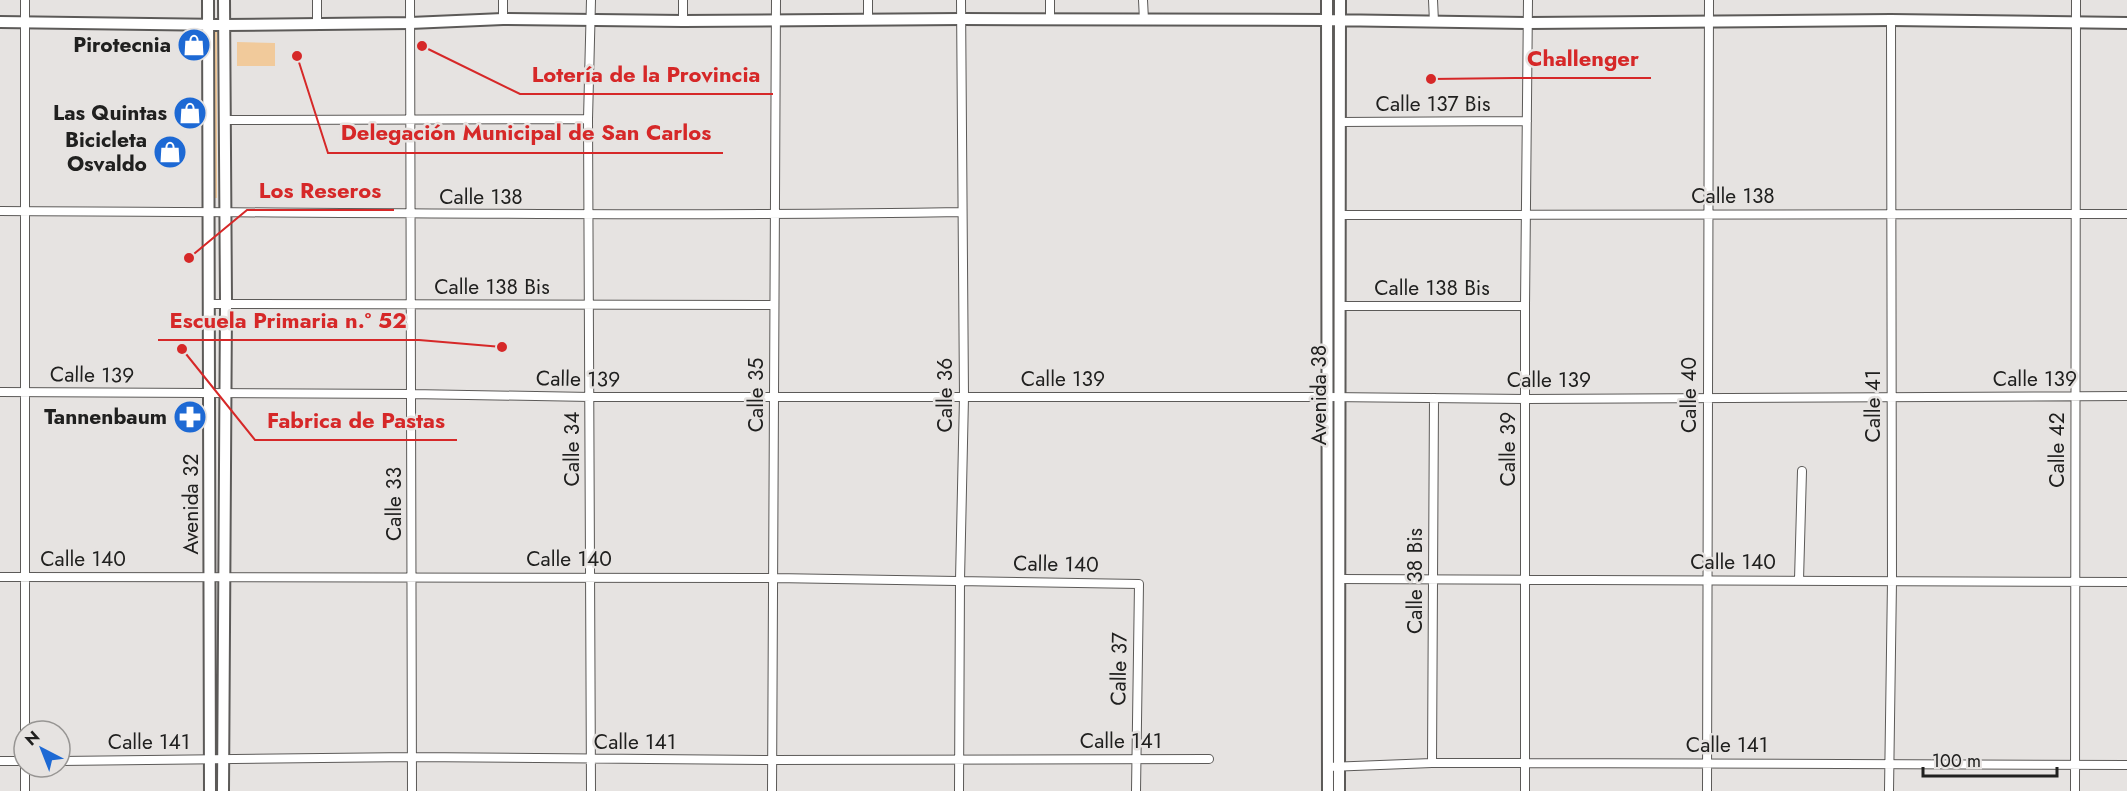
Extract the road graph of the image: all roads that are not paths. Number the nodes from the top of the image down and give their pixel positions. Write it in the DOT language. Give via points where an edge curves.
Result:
graph roads {
  1 [pos="25,0"];
  2 [pos="208,0"];
  3 [pos="224,0"];
  4 [pos="317,0"];
  5 [pos="410,0"];
  6 [pos="503,0"];
  7 [pos="591,0"];
  8 [pos="683,0"];
  9 [pos="776,0"];
  10 [pos="868,0"];
  11 [pos="961,0"];
  12 [pos="1050,0"];
  13 [pos="1143,0"];
  14 [pos="1328,0"];
  15 [pos="1340,0"];
  16 [pos="1433,0"];
  17 [pos="1528,0"];
  18 [pos="1709,0"];
  19 [pos="2076,0"];
  20 [pos="503,19"];
  21 [pos="962,19"];
  22 [pos="591,20"];
  23 [pos="868,20"];
  24 [pos="1050,20"];
  25 [pos="1144,20"];
  26 [pos="1328,20"];
  27 [pos="1339,20"];
  28 [pos="683,21"];
  29 [pos="777,21"];
  30 [pos="1709,21"];
  31 [pos="1891,21"];
  32 [pos="0,22"];
  33 [pos="1434,22"];
  34 [pos="25,23"];
  35 [pos="317,23"];
  36 [pos="410,23"];
  37 [pos="1528,23"];
  38 [pos="2076,23"];
  39 [pos="2127,23"];
  40 [pos="207,24"];
  41 [pos="224,25"];
  42 [pos="588,119"];
  43 [pos="224,120"];
  44 [pos="411,121"];
  45 [pos="1527,121"];
  46 [pos="1339,122"];
  47 [pos="0,211"];
  48 [pos="26,211"];
  49 [pos="962,212"];
  50 [pos="210,213"];
  51 [pos="224,213"];
  52 [pos="1528,213"];
  53 [pos="588,214"];
  54 [pos="1709,214"];
  55 [pos="1892,214"];
  56 [pos="2075,214"];
  57 [pos="2127,214"];
  58 [pos="411,215"];
  59 [pos="776,215"];
  60 [pos="1339,215"];
  61 [pos="210,304"];
  62 [pos="226,304"];
  63 [pos="411,305"];
  64 [pos="589,305"];
  65 [pos="774,305"];
  66 [pos="1339,306"];
  67 [pos="1525,306"];
  68 [pos="0,392"];
  69 [pos="26,392"];
  70 [pos="226,393"];
  71 [pos="210,394"];
  72 [pos="411,394"];
  73 [pos="2074,396"];
  74 [pos="2127,396"];
  75 [pos="591,397"];
  76 [pos="964,397"];
  77 [pos="1333,397"];
  78 [pos="773,398"];
  79 [pos="1434,398"];
  80 [pos="1707,398"];
  81 [pos="1891,398"];
  82 [pos="1526,399"];
  83 [pos="1802,471"];
  84 [pos="210,576"];
  85 [pos="223,576"];
  86 [pos="412,576"];
  87 [pos="0,577"];
  88 [pos="26,577"];
  89 [pos="589,577"];
  90 [pos="774,578"];
  91 [pos="1339,579"];
  92 [pos="1433,579"];
  93 [pos="1526,579"];
  94 [pos="1707,579"];
  95 [pos="960,580"];
  96 [pos="1799,580"];
  97 [pos="1892,581"];
  98 [pos="2076,582"];
  99 [pos="2127,582"];
  100 [pos="1139,584"];
  101 [pos="25,719"];
  102 [pos="412,757"];
  103 [pos="959,758"];
  104 [pos="1135,759"];
  105 [pos="1209,759"];
  106 [pos="211,760"];
  107 [pos="223,760"];
  108 [pos="591,760"];
  109 [pos="771,760"];
  110 [pos="72,761"];
  111 [pos="1432,763"];
  112 [pos="1525,763"];
  113 [pos="1707,763"];
  114 [pos="1889,764"];
  115 [pos="2075,765"];
  116 [pos="2127,765"];
  117 [pos="1333,766"];
  118 [pos="210,791"];
  119 [pos="223,791"];
  120 [pos="412,791"];
  121 [pos="591,791"];
  122 [pos="772,791"];
  123 [pos="959,791"];
  124 [pos="1136,791"];
  125 [pos="1328,791"];
  126 [pos="1339,791"];
  127 [pos="1525,791"];
  128 [pos="1707,791"];
  129 [pos="1889,791"];
  130 [pos="2074,791"];
  1 -- 34 [label="street"];
  2 -- 40 [label="main road, Avenida 32"];
  3 -- 41 [label="main road, Avenida 32"];
  4 -- 35 [label="street"];
  5 -- 36 [label="street, Calle 33"];
  6 -- 20 [label="street"];
  7 -- 22 [label="street, Calle 34"];
  8 -- 28 [label="street"];
  9 -- 29 [label="street, Calle 35"];
  10 -- 23 [label="street"];
  11 -- 21 [label="street, Calle 36"];
  12 -- 24 [label="street"];
  13 -- 25 [label="street"];
  14 -- 26 [label="main road, Avenida 38"];
  15 -- 27 [label="main road, Avenida 38"];
  16 -- 33 [label="street"];
  17 -- 37 [label="street, Calle 39"];
  18 -- 30 [label="street, Calle 40"];
  19 -- 38 [label="street, Calle 42"];
  20 -- 22 [label="main road"];
  20 -- 36 [label="main road"];
  21 -- 23 [label="main road"];
  21 -- 24 [label="main road"];
  21 -- 49 [label="street, Calle 36"];
  22 -- 28 [label="main road"];
  22 -- 42 [label="street, Calle 34"];
  23 -- 29 [label="main road"];
  24 -- 25 [label="main road"];
  25 -- 26 [label="main road"];
  26 -- 27 [label="main road"];
  26 -- 77 [label="main road, Avenida 38"];
  27 -- 33 [label="main road"];
  27 -- 46 [label="main road, Avenida 38"];
  28 -- 29 [label="main road"];
  29 -- 59 [label="street, Calle 35"];
  30 -- 31 [label="main road"];
  30 -- 37 [label="main road"];
  30 -- 54 [label="street, Calle 40"];
  31 -- 38 [label="main road"];
  31 -- 55 [label="street, Calle 41"];
  32 -- 34 [label="main road"];
  33 -- 37 [label="main road"];
  34 -- 40 [label="main road"];
  34 -- 48 [label="street"];
  35 -- 36 [label="main road"];
  35 -- 41 [label="main road"];
  36 -- 44 [label="street, Calle 33"];
  37 -- 45 [label="street, Calle 39"];
  38 -- 39 [label="main road"];
  38 -- 56 [label="street, Calle 42"];
  40 -- 41 [label="main road"];
  40 -- 50 [label="main road, Avenida 32"];
  41 -- 43 [label="main road, Avenida 32"];
  42 -- 44 [label="street"];
  42 -- 53 [label="street, Calle 34"];
  43 -- 44 [label="street"];
  43 -- 51 [label="main road, Avenida 32"];
  44 -- 58 [label="street, Calle 33"];
  45 -- 46 [label="street, Calle 137 Bis"];
  45 -- 52 [label="street, Calle 39"];
  46 -- 60 [label="main road, Avenida 38"];
  47 -- 48 [label="street, Calle 138"];
  48 -- 50 [label="street, Calle 138"];
  48 -- 69 [label="street"];
  49 -- 59 [label="street, Calle 138"];
  49 -- 76 [label="street, Calle 36"];
  50 -- 51 [label="street, Calle 138"];
  50 -- 61 [label="main road, Avenida 32"];
  51 -- 58 [label="street, Calle 138"];
  51 -- 62 [label="main road, Avenida 32"];
  52 -- 54 [label="street, Calle 138"];
  52 -- 60 [label="street, Calle 138"];
  52 -- 67 [label="street, Calle 39"];
  53 -- 58 [label="street, Calle 138"];
  53 -- 59 [label="street, Calle 138"];
  53 -- 64 [label="street, Calle 34"];
  54 -- 55 [label="street, Calle 138"];
  54 -- 80 [label="street, Calle 40"];
  55 -- 56 [label="street, Calle 138"];
  55 -- 81 [label="street, Calle 41"];
  56 -- 57 [label="street, Calle 138"];
  56 -- 73 [label="street, Calle 42"];
  58 -- 63 [label="street, Calle 33"];
  59 -- 65 [label="street, Calle 35"];
  60 -- 66 [label="main road, Avenida 38"];
  61 -- 62 [label="street, Calle 138 Bis"];
  61 -- 71 [label="main road, Avenida 32"];
  62 -- 63 [label="street, Calle 138 Bis"];
  62 -- 70 [label="main road, Avenida 32"];
  63 -- 64 [label="street, Calle 138 Bis"];
  63 -- 72 [label="street, Calle 33"];
  64 -- 65 [label="street, Calle 138 Bis"];
  64 -- 75 [label="street, Calle 34"];
  65 -- 78 [label="street, Calle 35"];
  66 -- 67 [label="street, Calle 138 Bis"];
  66 -- 77 [label="main road, Avenida 38"];
  67 -- 82 [label="street, Calle 39"];
  68 -- 69 [label="street, Calle 139"];
  69 -- 71 [label="street, Calle 139"];
  69 -- 88 [label="street"];
  70 -- 71 [label="street, Calle 139"];
  70 -- 72 [label="street, Calle 139"];
  70 -- 85 [label="main road, Avenida 32"];
  71 -- 84 [label="main road, Avenida 32"];
  72 -- 75 [label="street, Calle 139"];
  72 -- 86 [label="street, Calle 33"];
  73 -- 74 [label="street, Calle 139"];
  73 -- 81 [label="street, Calle 139"];
  73 -- 98 [label="street, Calle 42"];
  75 -- 78 [label="street, Calle 139"];
  75 -- 89 [label="street, Calle 34"];
  76 -- 77 [label="street, Calle 139"];
  76 -- 78 [label="street, Calle 139"];
  76 -- 95 [label="street, Calle 36"];
  77 -- 79 [label="street, Calle 139"];
  77 -- 91 [label="main road, Avenida 38"];
  77 -- 117 [label="main road, Avenida 38"];
  78 -- 90 [label="street, Calle 35"];
  79 -- 82 [label="street, Calle 139"];
  79 -- 92 [label="street, Calle 38 Bis"];
  80 -- 81 [label="street, Calle 139"];
  80 -- 82 [label="street, Calle 139"];
  80 -- 94 [label="street, Calle 40"];
  81 -- 97 [label="street, Calle 41"];
  82 -- 93 [label="street, Calle 39"];
  83 -- 96 [label="street"];
  84 -- 85 [label="street, Calle 140"];
  84 -- 88 [label="street, Calle 140"];
  84 -- 106 [label="main road, Avenida 32"];
  85 -- 86 [label="street, Calle 140"];
  85 -- 107 [label="main road, Avenida 32"];
  86 -- 89 [label="street, Calle 140"];
  86 -- 102 [label="street, Calle 33"];
  87 -- 88 [label="street, Calle 140"];
  88 -- 101 [label="street"];
  89 -- 90 [label="street, Calle 140"];
  89 -- 108 [label="street, Calle 34"];
  90 -- 95 [label="street, Calle 140"];
  90 -- 109 [label="street, Calle 35"];
  91 -- 92 [label="street, Calle 140"];
  91 -- 117 [label="main road, Avenida 38"];
  92 -- 93 [label="street, Calle 140"];
  92 -- 111 [label="street, Calle 38 Bis"];
  93 -- 94 [label="street, Calle 140"];
  93 -- 112 [label="street, Calle 39"];
  94 -- 96 [label="street, Calle 140"];
  94 -- 113 [label="street, Calle 40"];
  95 -- 100 [label="street, Calle 140"];
  95 -- 103 [label="street, Calle 36"];
  96 -- 97 [label="street, Calle 140"];
  97 -- 98 [label="street, Calle 140"];
  97 -- 114 [label="street, Calle 41"];
  98 -- 99 [label="street, Calle 140"];
  98 -- 115 [label="street, Calle 42"];
  100 -- 104 [label="street, Calle 37"];
  102 -- 107 [label="street, Calle 141"];
  102 -- 108 [label="street, Calle 141"];
  102 -- 120 [label="street, Calle 33"];
  103 -- 104 [label="street, Calle 141"];
  103 -- 109 [label="street, Calle 141"];
  103 -- 123 [label="street, Calle 36"];
  104 -- 105 [label="street, Calle 141"];
  104 -- 124 [label="street, Calle 37"];
  106 -- 107 [label="street, Calle 141"];
  106 -- 110 [label="street, Calle 141"];
  106 -- 118 [label="main road, Avenida 32"];
  107 -- 119 [label="main road, Avenida 32"];
  108 -- 109 [label="street, Calle 141"];
  108 -- 121 [label="street, Calle 34"];
  109 -- 122 [label="street, Calle 35"];
  111 -- 112 [label="street, Calle 141"];
  111 -- 117 [label="street, Calle 141"];
  112 -- 113 [label="street, Calle 141"];
  112 -- 127 [label="street, Calle 39"];
  113 -- 114 [label="street, Calle 141"];
  113 -- 128 [label="street, Calle 40"];
  114 -- 115 [label="street, Calle 141"];
  114 -- 129 [label="street, Calle 41"];
  115 -- 116 [label="street, Calle 141"];
  115 -- 130 [label="street, Calle 42"];
  117 -- 125 [label="main road, Avenida 38"];
  117 -- 126 [label="main road, Avenida 38"];
}
